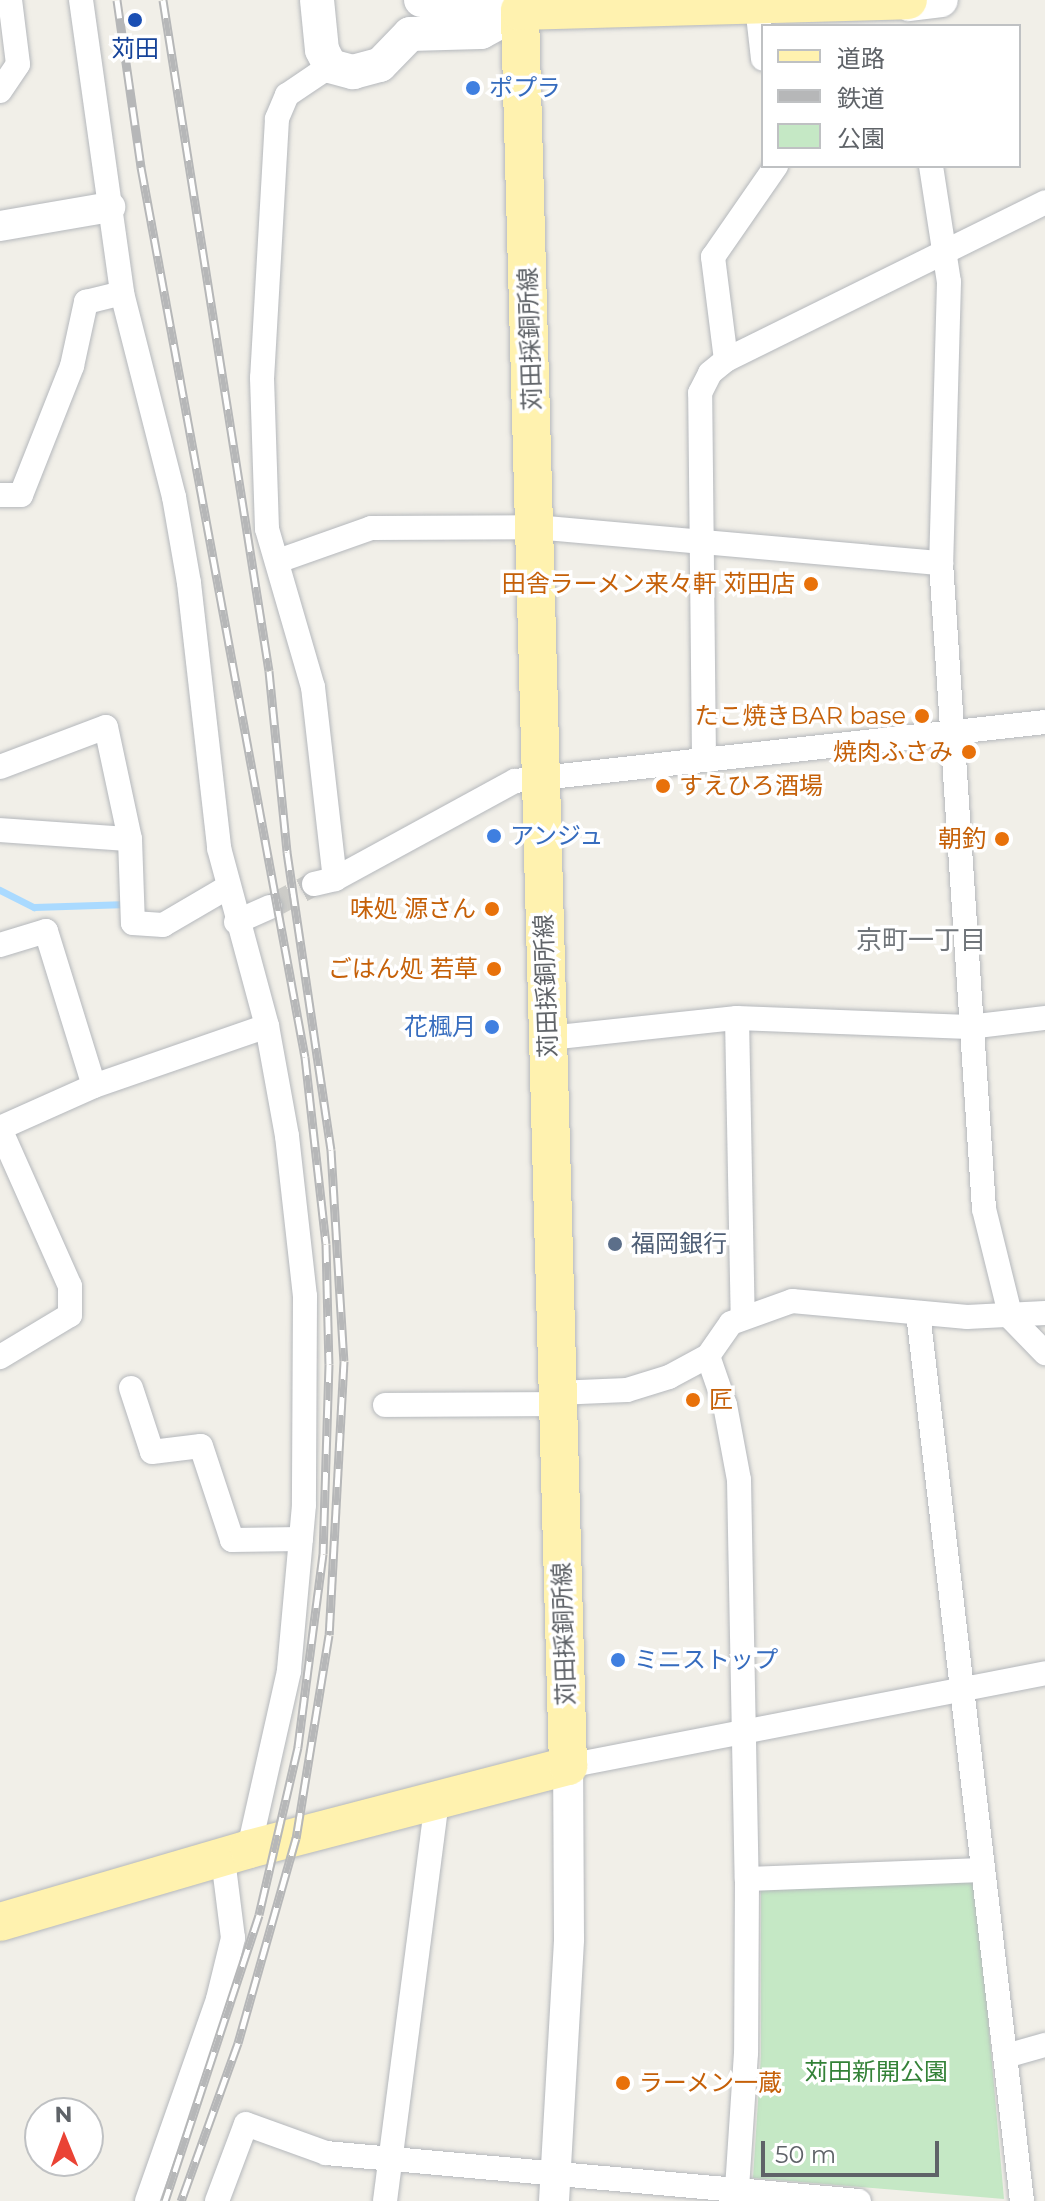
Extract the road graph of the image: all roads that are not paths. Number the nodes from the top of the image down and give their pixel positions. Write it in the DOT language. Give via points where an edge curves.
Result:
graph roads {
  1 [pos="10,0"];
  2 [pos="81,0"];
  3 [pos="317,0"];
  4 [pos="421,0"];
  5 [pos="767,4"];
  6 [pos="520,5"];
  7 [pos="918,7"];
  8 [pos="766,24"];
  9 [pos="330,66"];
  10 [pos="0,91"];
  11 [pos="775,168"];
  12 [pos="931,168"];
  13 [pos="1045,202"];
  14 [pos="110,207"];
  15 [pos="0,226"];
  16 [pos="942,253"];
  17 [pos="122,293"];
  18 [pos="726,360"];
  19 [pos="0,495"];
  20 [pos="535,527"];
  21 [pos="703,546"];
  22 [pos="278,561"];
  23 [pos="941,563"];
  24 [pos="1045,722"];
  25 [pos="949,733"];
  26 [pos="704,760"];
  27 [pos="0,767"];
  28 [pos="538,776"];
  29 [pos="0,830"];
  30 [pos="130,839"];
  31 [pos="228,887"];
  32 [pos="270,907"];
  33 [pos="236,922"];
  34 [pos="0,945"];
  35 [pos="737,1018"];
  36 [pos="1045,1018"];
  37 [pos="267,1026"];
  38 [pos="969,1027"];
  39 [pos="549,1038"];
  40 [pos="94,1086"];
  41 [pos="0,1128"];
  42 [pos="918,1313"];
  43 [pos="1045,1313"];
  44 [pos="743,1317"];
  45 [pos="1011,1318"];
  46 [pos="1045,1353"];
  47 [pos="708,1356"];
  48 [pos="0,1357"];
  49 [pos="131,1388"];
  50 [pos="556,1398"];
  51 [pos="385,1405"];
  52 [pos="301,1539"];
  53 [pos="1045,1673"];
  54 [pos="962,1686"];
  55 [pos="744,1731"];
  56 [pos="568,1766"];
  57 [pos="437,1801"];
  58 [pos="236,1854"];
  59 [pos="983,1870"];
  60 [pos="747,1879"];
  61 [pos="0,1922"];
  62 [pos="1045,2045"];
  63 [pos="1006,2056"];
  64 [pos="392,2159"];
  65 [pos="556,2187"];
  66 [pos="737,2190"];
  67 [pos="147,2201"];
  68 [pos="217,2201"];
  69 [pos="385,2201"];
  70 [pos="859,2201"];
  71 [pos="1022,2201"];
  1 -- 10 [label="street" via="18,64"];
  2 -- 14 [label="street"];
  3 -- 9 [label="main road" via="322,50"];
  4 -- 6 [label="main road"];
  5 -- 6 [label="main road"];
  5 -- 7 [label="main road"];
  5 -- 8 [label="street"];
  6 -- 9 [label="main road" via="481,32 410,34 369,70 338,71"];
  6 -- 20 [label="main road, 苅田採銅所線"];
  9 -- 22 [label="street" via="287,95 277,119 262,378 267,529"];
  11 -- 18 [label="street" via="713,257"];
  12 -- 16 [label="street"];
  13 -- 16 [label="street"];
  14 -- 15 [label="street"];
  14 -- 17 [label="street"];
  16 -- 18 [label="street"];
  16 -- 23 [label="street" via="949,282"];
  17 -- 19 [label="street" via="86,302 72,366 21,495"];
  17 -- 31 [label="street" via="177,511"];
  18 -- 21 [label="street" via="710,373 700,393"];
  20 -- 21 [label="street"];
  20 -- 22 [label="street" via="371,528"];
  20 -- 28 [label="main road, 苅田採銅所線"];
  21 -- 23 [label="street"];
  21 -- 26 [label="street"];
  22 -- 28 [label="street" via="313,687 324,882 515,781"];
  23 -- 25 [label="street"];
  24 -- 25 [label="street"];
  25 -- 26 [label="street"];
  25 -- 38 [label="street"];
  26 -- 28 [label="street"];
  27 -- 30 [label="street" via="106,727"];
  28 -- 39 [label="main road, 苅田採銅所線"];
  29 -- 30 [label="street"];
  30 -- 31 [label="street" via="133,923 163,925"];
  31 -- 33 [label="street"];
  32 -- 33 [label="street"];
  33 -- 37 [label="street"];
  34 -- 40 [label="street" via="46,931"];
  35 -- 38 [label="street"];
  35 -- 39 [label="street"];
  35 -- 44 [label="street"];
  36 -- 38 [label="street"];
  37 -- 40 [label="street"];
  37 -- 52 [label="street" via="287,1136 305,1296 309,1401"];
  38 -- 45 [label="street" via="984,1209"];
  39 -- 50 [label="main road, 苅田採銅所線"];
  40 -- 41 [label="street"];
  41 -- 48 [label="street" via="70,1286 70,1315"];
  42 -- 44 [label="street" via="809,1300 775,1304"];
  42 -- 45 [label="street"];
  42 -- 54 [label="street"];
  43 -- 45 [label="street"];
  44 -- 47 [label="street" via="721,1333"];
  45 -- 46 [label="street"];
  47 -- 50 [label="street" via="669,1377 627,1390"];
  47 -- 55 [label="street" via="728,1417 739,1480"];
  49 -- 52 [label="street" via="152,1452 201,1446 232,1540"];
  50 -- 51 [label="street"];
  50 -- 56 [label="main road, 苅田採銅所線"];
  52 -- 58 [label="street" via="289,1671"];
  53 -- 54 [label="street"];
  54 -- 55 [label="street"];
  54 -- 59 [label="street"];
  55 -- 56 [label="street"];
  55 -- 60 [label="street"];
  56 -- 57 [label="main road"];
  56 -- 65 [label="street" via="569,1939"];
  57 -- 58 [label="main road"];
  57 -- 64 [label="street"];
  58 -- 61 [label="main road"];
  58 -- 67 [label="street" via="233,1938 218,1999"];
  59 -- 60 [label="street"];
  59 -- 63 [label="street"];
  60 -- 66 [label="street" via="746,2053"];
  62 -- 63 [label="street"];
  63 -- 71 [label="street"];
  64 -- 65 [label="street"];
  64 -- 68 [label="street" via="326,2153 246,2124"];
  64 -- 69 [label="street"];
  65 -- 66 [label="street"];
  66 -- 70 [label="street"];
}
